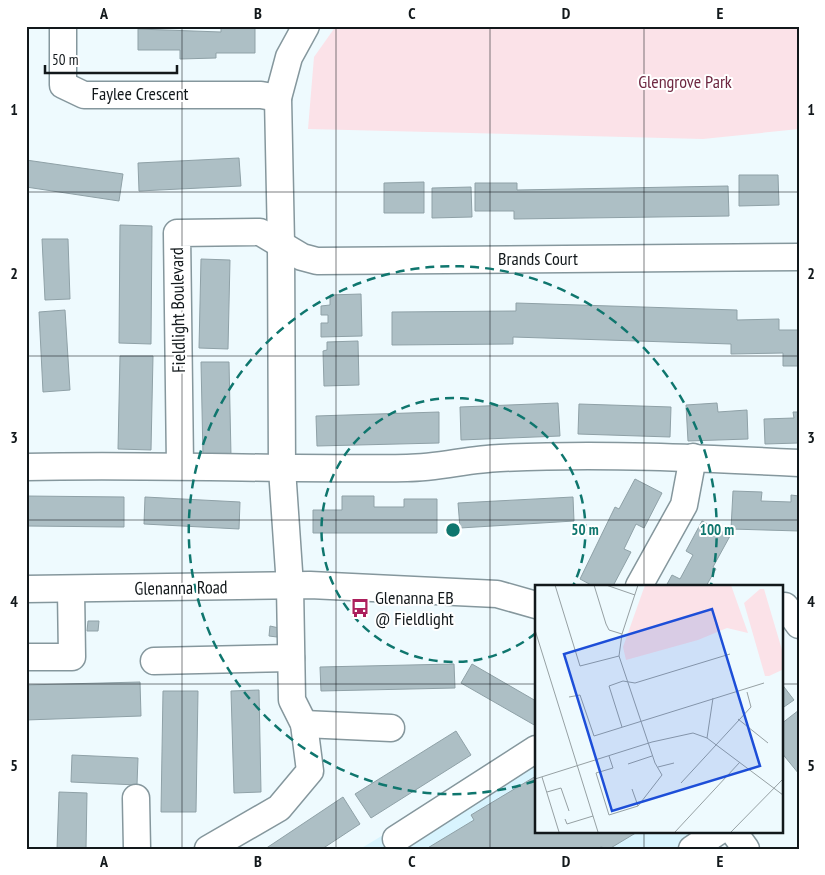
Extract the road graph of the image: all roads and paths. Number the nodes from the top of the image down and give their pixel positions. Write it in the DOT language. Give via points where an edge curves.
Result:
graph roads {
  1 [pos="62,26"];
  2 [pos="306,26"];
  3 [pos="278,98"];
  4 [pos="281,243"];
  5 [pos="799,257"];
  6 [pos="693,457"];
  7 [pos="799,462"];
  8 [pos="180,465"];
  9 [pos="26,467"];
  10 [pos="282,469"];
  11 [pos="640,585"];
  12 [pos="290,586"];
  13 [pos="26,589"];
  14 [pos="71,590"];
  15 [pos="535,605"];
  16 [pos="26,657"];
  17 [pos="291,658"];
  18 [pos="154,661"];
  19 [pos="304,724"];
  20 [pos="391,728"];
  21 [pos="535,750"];
  22 [pos="136,798"];
  23 [pos="718,832"];
  24 [pos="734,832"];
  25 [pos="396,839"];
  26 [pos="137,849"];
  27 [pos="208,849"];
  28 [pos="692,849"];
  29 [pos="746,849"];
  1 -- 3 [label="street, Faylee Crescent" via="63,85 84,95 261,94"];
  2 -- 3 [label="street" via="289,56"];
  3 -- 4 [label="street"];
  4 -- 5 [label="street, Brands Court" via="302,257 317,261"];
  4 -- 8 [label="street, Fieldlight Boulevard" via="260,232 177,233"];
  4 -- 10 [label="street"];
  6 -- 7 [label="street"];
  6 -- 10 [label="street" via="500,458 411,468"];
  6 -- 11 [label="street" via="684,505"];
  8 -- 9 [label="street"];
  8 -- 10 [label="street"];
  10 -- 12 [label="street"];
  12 -- 14 [label="street, Glenanna Road"];
  12 -- 15 [label="street, Glenanna Road" via="497,594"];
  12 -- 17 [label="street"];
  13 -- 14 [label="street, Glenanna Road"];
  14 -- 16 [label="street" via="72,657"];
  17 -- 18 [label="street"];
  17 -- 19 [label="street" via="292,700"];
  19 -- 20 [label="street"];
  19 -- 27 [label="street" via="310,771 295,791 279,808"];
  21 -- 25 [label="street"];
  22 -- 26 [label="street"];
  23 -- 28 [label="street"];
  24 -- 29 [label="street"];
}
